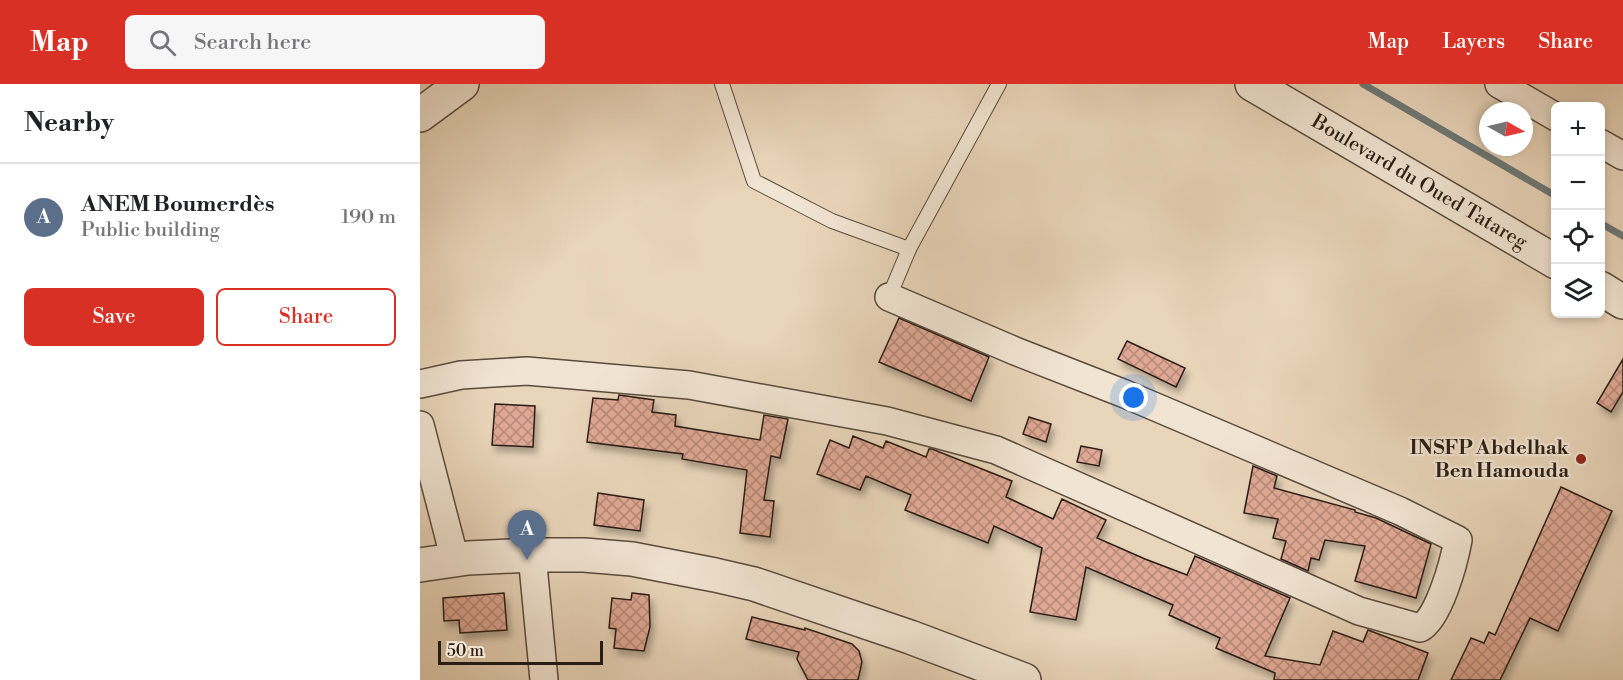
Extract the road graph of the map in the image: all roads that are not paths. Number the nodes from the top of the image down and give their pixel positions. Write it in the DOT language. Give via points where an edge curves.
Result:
graph roads {
  1 [pos="462,84"];
  2 [pos="722,84"];
  3 [pos="999,84"];
  4 [pos="1252,84"];
  5 [pos="1499,84"];
  6 [pos="1551,114"];
  7 [pos="420,115"];
  8 [pos="1605,145"];
  9 [pos="1623,156"];
  10 [pos="909,249"];
  11 [pos="1551,259"];
  12 [pos="1605,291"];
  13 [pos="889,297"];
  14 [pos="1623,302"];
  15 [pos="420,384"];
  16 [pos="420,425"];
  17 [pos="532,555"];
  18 [pos="456,560"];
  19 [pos="420,564"];
  20 [pos="544,680"];
  21 [pos="1024,680"];
  1 -- 7 [label="street"];
  2 -- 10 [label="lane" via="754,181 832,221"];
  3 -- 10 [label="lane"];
  4 -- 11 [label="street, Boulevard du Oued Tatareg"];
  5 -- 6 [label="street"];
  8 -- 9 [label="street"];
  10 -- 13 [label="lane"];
  12 -- 14 [label="street"];
  13 -- 15 [label="street" via="1400,511 1458,540 1455,559 1433,616 1420,628 1359,611 996,450 887,421 689,385 527,371 461,375"];
  16 -- 18 [label="street"];
  17 -- 18 [label="street"];
  17 -- 20 [label="street"];
  17 -- 21 [label="street" via="632,559 754,584"];
  18 -- 19 [label="street"];
}
